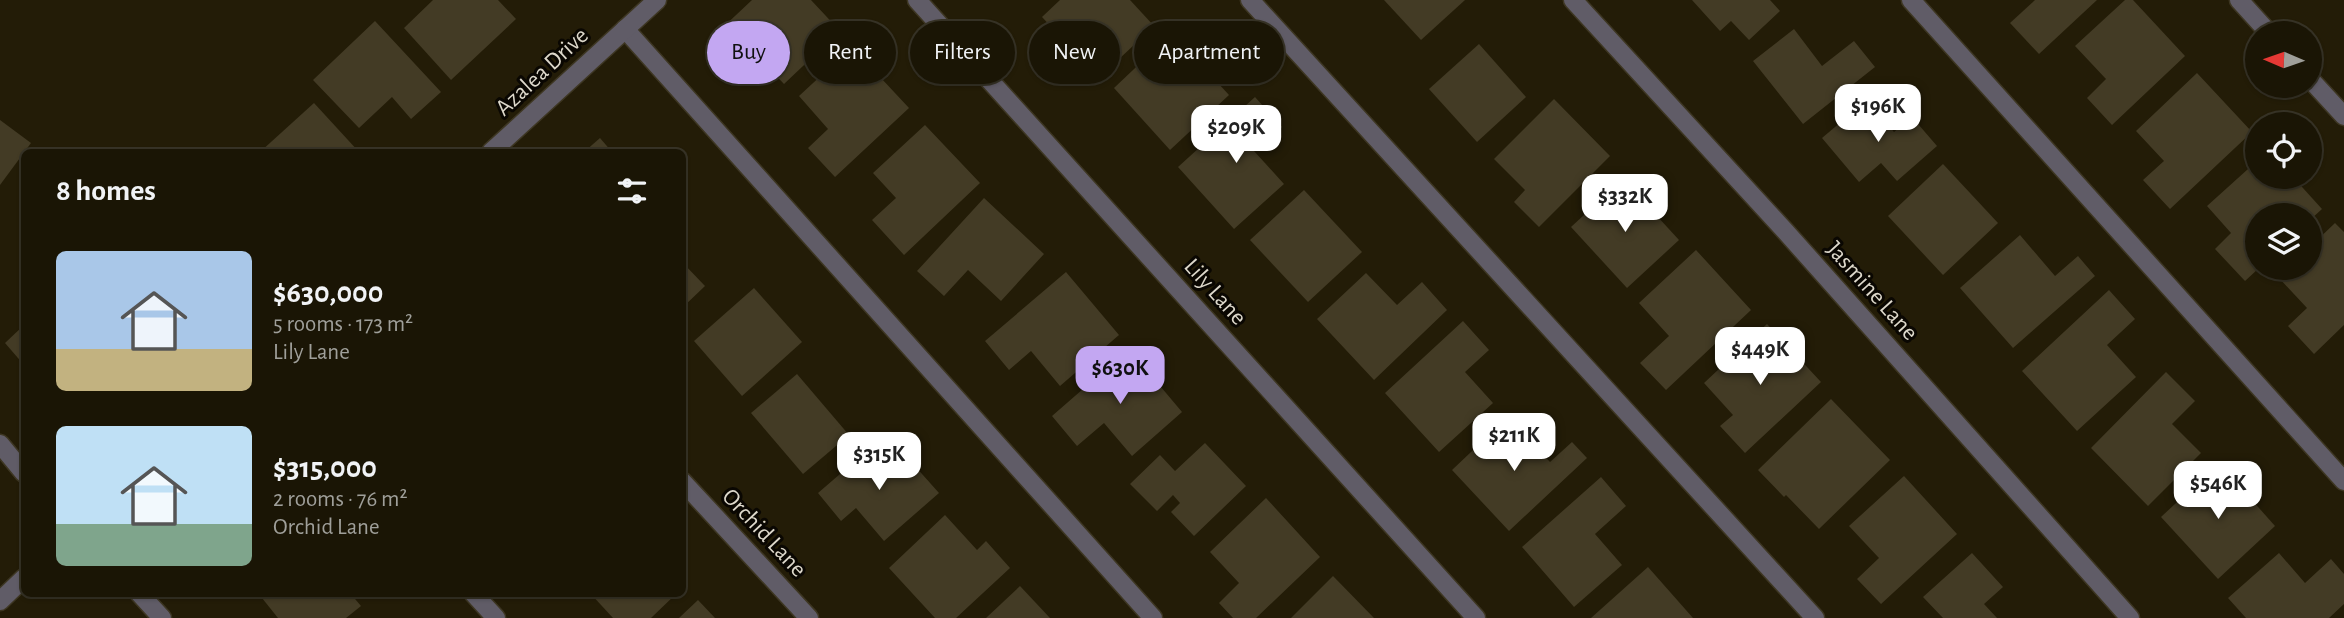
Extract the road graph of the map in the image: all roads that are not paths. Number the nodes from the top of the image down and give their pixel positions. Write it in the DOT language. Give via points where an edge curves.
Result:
graph roads {
  1 [pos="657,0"];
  2 [pos="917,0"];
  3 [pos="1250,0"];
  4 [pos="1573,0"];
  5 [pos="1911,0"];
  6 [pos="2239,0"];
  7 [pos="2258,21"];
  8 [pos="625,29"];
  9 [pos="2322,92"];
  10 [pos="2344,116"];
  11 [pos="494,149"];
  12 [pos="0,444"];
  13 [pos="21,469"];
  14 [pos="2344,481"];
  15 [pos="686,485"];
  16 [pos="21,581"];
  17 [pos="143,597"];
  18 [pos="477,597"];
  19 [pos="0,601"];
  20 [pos="162,618"];
  21 [pos="496,618"];
  22 [pos="809,618"];
  23 [pos="1153,618"];
  24 [pos="1476,618"];
  25 [pos="1815,618"];
  26 [pos="2130,618"];
  1 -- 8 [label="street, Azalea Drive"];
  2 -- 24 [label="street, Lily Lane"];
  3 -- 25 [label="street"];
  4 -- 26 [label="street, Jasmine Lane"];
  5 -- 14 [label="street"];
  6 -- 7 [label="street"];
  8 -- 11 [label="street, Azalea Drive"];
  8 -- 23 [label="street"];
  9 -- 10 [label="street"];
  12 -- 13 [label="street"];
  15 -- 22 [label="street, Orchid Lane"];
  16 -- 19 [label="street"];
  17 -- 20 [label="street"];
  18 -- 21 [label="street"];
}
